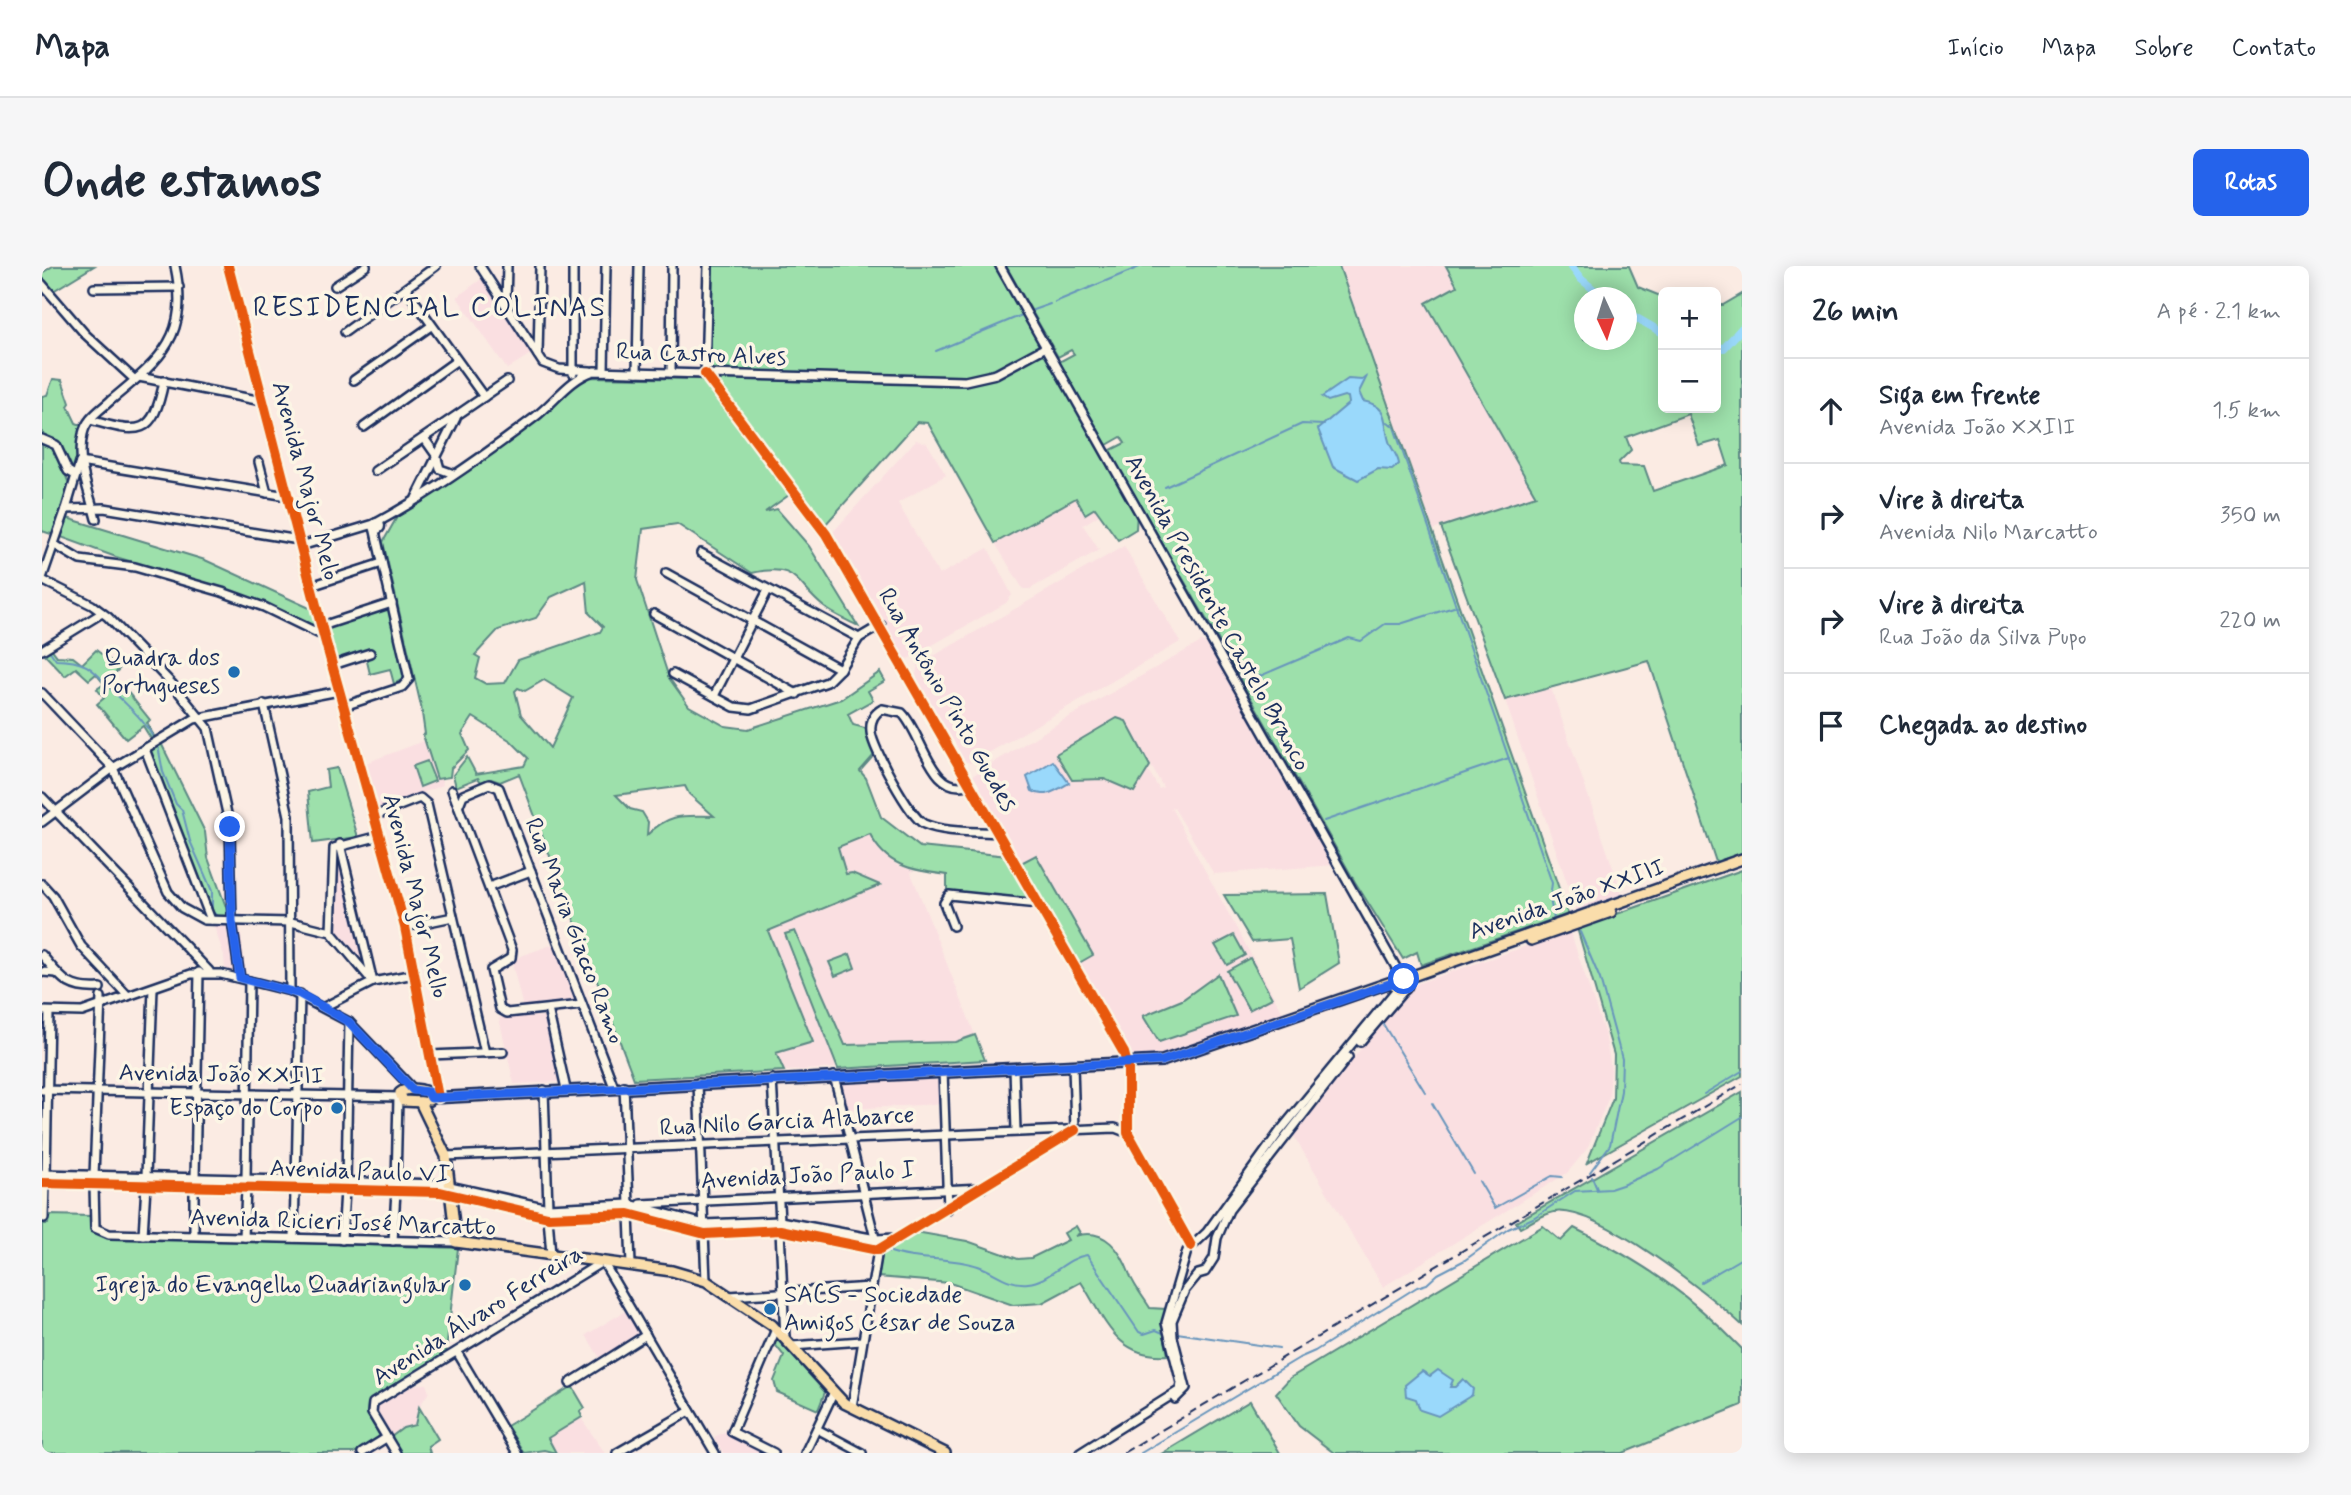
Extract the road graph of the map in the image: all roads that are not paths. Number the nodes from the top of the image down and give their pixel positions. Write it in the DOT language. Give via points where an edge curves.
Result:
graph roads {
  1 [pos="175,266"];
  2 [pos="228,266"];
  3 [pos="366,266"];
  4 [pos="436,266"];
  5 [pos="481,266"];
  6 [pos="507,266"];
  7 [pos="540,266"];
  8 [pos="573,266"];
  9 [pos="607,266"];
  10 [pos="639,266"];
  11 [pos="672,266"];
  12 [pos="708,266"];
  13 [pos="1000,266"];
  14 [pos="42,284"];
  15 [pos="179,286"];
  16 [pos="335,286"];
  17 [pos="93,288"];
  18 [pos="406,289"];
  19 [pos="506,304"];
  20 [pos="431,326"];
  21 [pos="345,332"];
  22 [pos="1046,347"];
  23 [pos="538,356"];
  24 [pos="456,362"];
  25 [pos="571,370"];
  26 [pos="594,371"];
  27 [pos="604,371"];
  28 [pos="637,372"];
  29 [pos="671,373"];
  30 [pos="705,374"];
  31 [pos="576,378"];
  32 [pos="137,379"];
  33 [pos="354,380"];
  34 [pos="163,381"];
  35 [pos="507,381"];
  36 [pos="484,397"];
  37 [pos="262,401"];
  38 [pos="456,417"];
  39 [pos="90,420"];
  40 [pos="364,427"];
  41 [pos="424,438"];
  42 [pos="42,439"];
  43 [pos="436,455"];
  44 [pos="80,462"];
  45 [pos="260,462"];
  46 [pos="375,471"];
  47 [pos="455,474"];
  48 [pos="75,475"];
  49 [pos="267,492"];
  50 [pos="287,496"];
  51 [pos="415,500"];
  52 [pos="93,507"];
  53 [pos="66,509"];
  54 [pos="96,519"];
  55 [pos="377,526"];
  56 [pos="300,543"];
  57 [pos="55,545"];
  58 [pos="701,553"];
  59 [pos="382,563"];
  60 [pos="666,573"];
  61 [pos="42,579"];
  62 [pos="311,586"];
  63 [pos="768,590"];
  64 [pos="392,603"];
  65 [pos="102,613"];
  66 [pos="654,614"];
  67 [pos="753,621"];
  68 [pos="881,625"];
  69 [pos="321,626"];
  70 [pos="324,636"];
  71 [pos="859,638"];
  72 [pos="42,650"];
  73 [pos="370,653"];
  74 [pos="733,657"];
  75 [pos="333,665"];
  76 [pos="840,669"];
  77 [pos="673,674"];
  78 [pos="339,691"];
  79 [pos="42,693"];
  80 [pos="797,694"];
  81 [pos="714,696"];
  82 [pos="264,704"];
  83 [pos="344,706"];
  84 [pos="201,717"];
  85 [pos="145,749"];
  86 [pos="113,768"];
  87 [pos="971,784"];
  88 [pos="42,797"];
  89 [pos="57,811"];
  90 [pos="374,816"];
  91 [pos="42,822"];
  92 [pos="999,833"];
  93 [pos="380,836"];
  94 [pos="340,845"];
  95 [pos="1742,859"];
  96 [pos="1742,865"];
  97 [pos="531,871"];
  98 [pos="42,884"];
  99 [pos="489,887"];
  100 [pos="1039,904"];
  101 [pos="453,917"];
  102 [pos="211,920"];
  103 [pos="232,921"];
  104 [pos="291,922"];
  105 [pos="953,926"];
  106 [pos="405,927"];
  107 [pos="331,932"];
  108 [pos="42,955"];
  109 [pos="103,970"];
  110 [pos="209,971"];
  111 [pos="42,972"];
  112 [pos="199,972"];
  113 [pos="57,974"];
  114 [pos="415,974"];
  115 [pos="240,978"];
  116 [pos="249,981"];
  117 [pos="373,982"];
  118 [pos="116,984"];
  119 [pos="1401,984"];
  120 [pos="153,988"];
  121 [pos="101,990"];
  122 [pos="290,991"];
  123 [pos="300,994"];
  124 [pos="128,996"];
  125 [pos="102,1005"];
  126 [pos="582,1005"];
  127 [pos="324,1007"];
  128 [pos="548,1009"];
  129 [pos="46,1012"];
  130 [pos="349,1022"];
  131 [pos="503,1052"];
  132 [pos="485,1053"];
  133 [pos="430,1055"];
  134 [pos="1127,1062"];
  135 [pos="1073,1065"];
  136 [pos="1014,1068"];
  137 [pos="943,1071"];
  138 [pos="399,1075"];
  139 [pos="834,1076"];
  140 [pos="772,1079"];
  141 [pos="698,1083"];
  142 [pos="619,1087"];
  143 [pos="566,1089"];
  144 [pos="45,1090"];
  145 [pos="413,1090"];
  146 [pos="544,1090"];
  147 [pos="98,1092"];
  148 [pos="148,1093"];
  149 [pos="198,1094"];
  150 [pos="248,1096"];
  151 [pos="400,1096"];
  152 [pos="430,1096"];
  153 [pos="297,1097"];
  154 [pos="348,1097"];
  155 [pos="1075,1130"];
  156 [pos="1016,1131"];
  157 [pos="1128,1133"];
  158 [pos="945,1134"];
  159 [pos="850,1139"];
  160 [pos="776,1142"];
  161 [pos="701,1146"];
  162 [pos="627,1148"];
  163 [pos="546,1153"];
  164 [pos="446,1156"];
  165 [pos="146,1177"];
  166 [pos="44,1179"];
  167 [pos="246,1179"];
  168 [pos="94,1180"];
  169 [pos="296,1181"];
  170 [pos="195,1182"];
  171 [pos="146,1185"];
  172 [pos="346,1186"];
  173 [pos="396,1187"];
  174 [pos="246,1188"];
  175 [pos="983,1188"];
  176 [pos="295,1189"];
  177 [pos="948,1189"];
  178 [pos="449,1191"];
  179 [pos="864,1192"];
  180 [pos="778,1196"];
  181 [pos="704,1201"];
  182 [pos="632,1205"];
  183 [pos="548,1208"];
  184 [pos="948,1210"];
  185 [pos="629,1214"];
  186 [pos="548,1217"];
  187 [pos="44,1218"];
  188 [pos="704,1224"];
  189 [pos="780,1226"];
  190 [pos="705,1234"];
  191 [pos="143,1235"];
  192 [pos="194,1235"];
  193 [pos="905,1236"];
  194 [pos="244,1237"];
  195 [pos="294,1238"];
  196 [pos="342,1240"];
  197 [pos="876,1240"];
  198 [pos="393,1241"];
  199 [pos="456,1242"];
  200 [pos="1193,1245"];
  201 [pos="878,1250"];
  202 [pos="551,1255"];
  203 [pos="1214,1258"];
  204 [pos="603,1262"];
  205 [pos="1185,1264"];
  206 [pos="631,1265"];
  207 [pos="1198,1274"];
  208 [pos="706,1281"];
  209 [pos="871,1287"];
  210 [pos="782,1292"];
  211 [pos="729,1296"];
  212 [pos="776,1329"];
  213 [pos="646,1335"];
  214 [pos="785,1338"];
  215 [pos="862,1341"];
  216 [pos="792,1346"];
  217 [pos="457,1352"];
  218 [pos="570,1383"];
  219 [pos="1183,1389"];
  220 [pos="833,1394"];
  221 [pos="852,1407"];
  222 [pos="690,1411"];
  223 [pos="817,1429"];
  224 [pos="386,1438"];
  225 [pos="362,1453"];
  226 [pos="396,1453"];
  227 [pos="517,1453"];
  228 [pos="617,1453"];
  229 [pos="715,1453"];
  230 [pos="774,1453"];
  231 [pos="805,1453"];
  232 [pos="862,1453"];
  233 [pos="945,1453"];
  234 [pos="1080,1453"];
  235 [pos="1088,1453"];
  1 -- 15 [label="street"];
  2 -- 37 [label="street, Avenida Major Melo"];
  3 -- 16 [label="street"];
  4 -- 18 [label="street"];
  5 -- 19 [label="street"];
  6 -- 19 [label="street"];
  7 -- 23 [label="street"];
  8 -- 25 [label="street"];
  9 -- 27 [label="street"];
  10 -- 28 [label="street"];
  11 -- 29 [label="street"];
  12 -- 30 [label="street"];
  13 -- 22 [label="street, Avenida Presidente Castelo Branco"];
  14 -- 32 [label="street" via="85,334"];
  15 -- 17 [label="street"];
  15 -- 32 [label="street" via="176,330"];
  18 -- 20 [label="street"];
  18 -- 21 [label="street"];
  19 -- 23 [label="street"];
  20 -- 24 [label="street"];
  20 -- 33 [label="street"];
  22 -- 30 [label="street, Rua Castro Alves" via="996,374 965,381"];
  22 -- 119 [label="street, Avenida Presidente Castelo Branco"];
  23 -- 25 [label="street" via="547,366"];
  24 -- 36 [label="street"];
  24 -- 40 [label="street"];
  25 -- 26 [label="street"];
  25 -- 31 [label="street"];
  26 -- 27 [label="street, Rua Castro Alves"];
  26 -- 31 [label="street, Rua Castro Alves"];
  27 -- 28 [label="street, Rua Castro Alves"];
  28 -- 29 [label="street, Rua Castro Alves"];
  29 -- 30 [label="street, Rua Castro Alves"];
  30 -- 68 [label="street, Rua Antônio Pinto Guedes" via="826,534"];
  31 -- 47 [label="street, Rua Castro Alves" via="534,418"];
  32 -- 34 [label="street"];
  32 -- 39 [label="street"];
  34 -- 37 [label="street"];
  34 -- 39 [label="street" via="156,414 141,427 121,428"];
  35 -- 36 [label="street"];
  36 -- 38 [label="street"];
  37 -- 50 [label="street, Avenida Major Melo"];
  38 -- 41 [label="street"];
  38 -- 43 [label="street"];
  39 -- 44 [label="street" via="83,434"];
  41 -- 43 [label="street"];
  41 -- 46 [label="street"];
  42 -- 48 [label="street" via="56,445 68,471"];
  43 -- 47 [label="street" via="440,469"];
  43 -- 51 [label="street"];
  44 -- 48 [label="street"];
  44 -- 49 [label="street"];
  44 -- 52 [label="street"];
  45 -- 49 [label="street"];
  47 -- 51 [label="street, Rua Castro Alves"];
  48 -- 53 [label="street"];
  49 -- 50 [label="street"];
  50 -- 56 [label="street, Avenida Major Melo"];
  51 -- 55 [label="street, Rua Castro Alves"];
  52 -- 53 [label="street"];
  52 -- 54 [label="street"];
  52 -- 56 [label="street"];
  53 -- 57 [label="street"];
  55 -- 56 [label="street, Rua Castro Alves"];
  55 -- 59 [label="street"];
  56 -- 62 [label="street, Avenida Major Melo"];
  57 -- 61 [label="street"];
  57 -- 70 [label="street" via="80,560 135,567 222,592"];
  58 -- 63 [label="street"];
  59 -- 62 [label="street"];
  59 -- 64 [label="street"];
  60 -- 67 [label="street"];
  61 -- 65 [label="street"];
  62 -- 69 [label="street, Avenida Major Melo"];
  63 -- 67 [label="street"];
  63 -- 71 [label="street"];
  64 -- 69 [label="street"];
  64 -- 83 [label="street" via="409,675 405,685"];
  65 -- 72 [label="street"];
  65 -- 84 [label="street"];
  66 -- 74 [label="street"];
  67 -- 74 [label="street"];
  67 -- 76 [label="street"];
  68 -- 71 [label="street"];
  68 -- 87 [label="street, Rua Antônio Pinto Guedes"];
  69 -- 70 [label="street, Avenida Major Melo"];
  70 -- 75 [label="street, Avenida Major Melo"];
  71 -- 76 [label="street"];
  73 -- 75 [label="street"];
  74 -- 80 [label="street"];
  74 -- 81 [label="street"];
  75 -- 78 [label="street, Avenida Major Melo"];
  76 -- 80 [label="street" via="827,681"];
  77 -- 81 [label="street"];
  78 -- 82 [label="street"];
  78 -- 83 [label="street, Avenida Major Melo"];
  79 -- 86 [label="street"];
  80 -- 81 [label="street" via="744,710"];
  82 -- 84 [label="street"];
  82 -- 104 [label="street" via="289,816"];
  83 -- 90 [label="street, Avenida Major Mello"];
  84 -- 85 [label="street"];
  84 -- 103 [label="street" via="210,735 230,827"];
  85 -- 86 [label="street"];
  85 -- 102 [label="street"];
  86 -- 89 [label="street"];
  86 -- 102 [label="street" via="168,892 190,914"];
  87 -- 92 [label="street, Rua Antônio Pinto Guedes"];
  87 -- 92 [label="street" via="954,786 941,780 902,713 882,709 873,718 875,746 917,819 936,827"];
  88 -- 89 [label="street"];
  89 -- 91 [label="street"];
  89 -- 110 [label="street"];
  90 -- 93 [label="street, Avenida Major Mello"];
  90 -- 101 [label="street" via="423,799 427,804"];
  92 -- 100 [label="street, Rua Antônio Pinto Guedes"];
  93 -- 94 [label="street"];
  93 -- 106 [label="street, Avenida Major Mello"];
  94 -- 107 [label="street" via="333,853"];
  94 -- 117 [label="street"];
  95 -- 119 [label="main road, Avenida João XXIII"];
  96 -- 119 [label="main road, Avenida João XXIII"];
  97 -- 99 [label="street"];
  97 -- 99 [label="street, Rua Maria Giacco Ramo" via="499,788 489,784 463,795 459,805"];
  97 -- 126 [label="street, Rua Maria Giacco Ramo"];
  98 -- 109 [label="street" via="74,937"];
  99 -- 128 [label="street" via="513,950 510,958 491,970 500,1009 507,1013"];
  100 -- 105 [label="street" via="949,895 944,903"];
  100 -- 134 [label="street, Rua Antônio Pinto Guedes"];
  101 -- 106 [label="street"];
  101 -- 132 [label="street"];
  102 -- 103 [label="street"];
  103 -- 104 [label="street"];
  103 -- 115 [label="street"];
  104 -- 107 [label="street"];
  104 -- 122 [label="street"];
  106 -- 114 [label="street, Avenida Major Mello"];
  107 -- 117 [label="street"];
  108 -- 113 [label="street"];
  109 -- 118 [label="street"];
  109 -- 121 [label="street"];
  110 -- 112 [label="street"];
  110 -- 115 [label="street"];
  111 -- 113 [label="street"];
  112 -- 120 [label="street"];
  112 -- 149 [label="street"];
  113 -- 121 [label="street" via="75,988"];
  114 -- 117 [label="street"];
  114 -- 133 [label="street, Avenida Major Mello"];
  115 -- 116 [label="street"];
  116 -- 122 [label="street"];
  116 -- 150 [label="street"];
  117 -- 127 [label="street"];
  118 -- 121 [label="street"];
  118 -- 124 [label="street"];
  119 -- 134 [label="main road, Avenida João XXIII" via="1360,993 1177,1058"];
  119 -- 200 [label="street"];
  119 -- 203 [label="street" via="1248,1183 1224,1220"];
  120 -- 124 [label="street"];
  120 -- 148 [label="street"];
  121 -- 125 [label="street"];
  122 -- 123 [label="street"];
  123 -- 127 [label="street"];
  123 -- 153 [label="street"];
  124 -- 125 [label="street"];
  125 -- 129 [label="street" via="82,1012"];
  125 -- 147 [label="street"];
  126 -- 128 [label="street"];
  126 -- 142 [label="street, Rua Maria Giacco Ramo"];
  127 -- 130 [label="street"];
  128 -- 143 [label="street"];
  129 -- 144 [label="street"];
  130 -- 138 [label="street"];
  130 -- 154 [label="street"];
  131 -- 132 [label="street"];
  132 -- 133 [label="street"];
  133 -- 152 [label="street, Avenida Major Mello"];
  134 -- 135 [label="main road, Avenida João XXIII"];
  134 -- 157 [label="street"];
  135 -- 136 [label="main road, Avenida João XXIII"];
  135 -- 155 [label="street"];
  136 -- 137 [label="main road, Avenida João XXIII"];
  136 -- 156 [label="street"];
  137 -- 139 [label="main road, Avenida João XXIII"];
  137 -- 158 [label="street"];
  138 -- 145 [label="street"];
  138 -- 151 [label="street"];
  139 -- 140 [label="main road, Avenida João XXIII"];
  139 -- 159 [label="street"];
  140 -- 141 [label="main road, Avenida João XXIII"];
  140 -- 160 [label="street"];
  141 -- 142 [label="main road, Avenida João XXIII"];
  141 -- 161 [label="street"];
  142 -- 143 [label="main road, Avenida João XXIII"];
  142 -- 162 [label="street, Rua Maria Giacco Ramo"];
  143 -- 146 [label="main road, Avenida João XXIII"];
  144 -- 147 [label="street, Avenida João XXIII"];
  144 -- 166 [label="street"];
  145 -- 151 [label="main road, Avenida João XXIII"];
  145 -- 152 [label="main road, Avenida João XXIII"];
  146 -- 152 [label="main road, Avenida João XXIII"];
  146 -- 163 [label="street"];
  147 -- 148 [label="street, Avenida João XXIII"];
  147 -- 168 [label="street"];
  148 -- 149 [label="street, Avenida João XXIII"];
  148 -- 165 [label="street"];
  149 -- 150 [label="street, Avenida João XXIII"];
  149 -- 170 [label="street"];
  150 -- 153 [label="street, Avenida João XXIII"];
  150 -- 167 [label="street"];
  151 -- 152 [label="main road, Avenida João XXIII" via="404,1101"];
  151 -- 154 [label="street, Avenida João XXIII"];
  151 -- 173 [label="street"];
  152 -- 164 [label="main road" via="430,1118"];
  153 -- 154 [label="street, Avenida João XXIII"];
  153 -- 169 [label="street"];
  154 -- 172 [label="street"];
  155 -- 156 [label="street, Rua Nilo Garcia Alabarce"];
  155 -- 157 [label="street, Rua Nilo Garcia Alabarce" via="1115,1128"];
  155 -- 175 [label="street"];
  156 -- 158 [label="street, Rua Nilo Garcia Alabarce"];
  157 -- 200 [label="street"];
  158 -- 159 [label="street, Rua Nilo Garcia Alabarce"];
  158 -- 177 [label="street"];
  159 -- 160 [label="street, Rua Nilo Garcia Alabarce"];
  159 -- 179 [label="street"];
  160 -- 161 [label="street, Rua Nilo Garcia Alabarce"];
  160 -- 180 [label="street"];
  161 -- 162 [label="street, Rua Nilo Garcia Alabarce"];
  161 -- 181 [label="street"];
  162 -- 163 [label="street, Rua Nilo Garcia Alabarce"];
  162 -- 182 [label="street, Rua Maria Giacco Ramo"];
  163 -- 164 [label="street, Rua Nilo Garcia Alabarce"];
  163 -- 183 [label="street"];
  164 -- 178 [label="main road"];
  165 -- 168 [label="street, Avenida Paulo VI"];
  165 -- 170 [label="street, Avenida Paulo VI"];
  166 -- 168 [label="street, Avenida Paulo VI"];
  166 -- 187 [label="street"];
  167 -- 169 [label="street, Avenida Paulo VI"];
  167 -- 170 [label="street, Avenida Paulo VI"];
  168 -- 171 [label="street, Avenida Paulo VI"];
  168 -- 191 [label="street, Avenida Ricieri José Marcatto" via="96,1230"];
  169 -- 172 [label="street, Avenida Paulo VI"];
  170 -- 171 [label="street, Avenida Paulo VI"];
  170 -- 174 [label="street, Avenida Paulo VI"];
  170 -- 192 [label="street"];
  171 -- 191 [label="street"];
  172 -- 173 [label="street, Avenida Paulo VI"];
  172 -- 176 [label="street, Avenida Paulo VI"];
  172 -- 196 [label="street"];
  173 -- 178 [label="street, Avenida Paulo VI"];
  173 -- 198 [label="street"];
  174 -- 176 [label="street, Avenida Paulo VI"];
  174 -- 194 [label="street"];
  175 -- 177 [label="street, Avenida João Paulo I"];
  175 -- 184 [label="street"];
  176 -- 195 [label="street"];
  177 -- 179 [label="street, Avenida João Paulo I"];
  177 -- 184 [label="street"];
  178 -- 183 [label="street, Avenida Paulo VI"];
  178 -- 186 [label="street, Avenida Paulo VI"];
  178 -- 199 [label="main road"];
  179 -- 180 [label="street, Avenida João Paulo I"];
  179 -- 197 [label="street"];
  180 -- 181 [label="street, Avenida João Paulo I"];
  180 -- 189 [label="street"];
  181 -- 182 [label="street, Avenida João Paulo I"];
  181 -- 188 [label="street"];
  182 -- 183 [label="street, Avenida Paulo VI"];
  182 -- 188 [label="street, Avenida Paulo VI"];
  184 -- 193 [label="street"];
  185 -- 186 [label="street, Avenida Paulo VI"];
  185 -- 190 [label="street, Avenida Paulo VI"];
  185 -- 206 [label="street"];
  186 -- 202 [label="street"];
  188 -- 189 [label="street, Avenida Paulo VI"];
  188 -- 190 [label="street"];
  189 -- 190 [label="street, Avenida Paulo VI"];
  189 -- 197 [label="street, Avenida Paulo VI"];
  189 -- 201 [label="street, Avenida Paulo VI"];
  189 -- 210 [label="street"];
  190 -- 208 [label="street"];
  191 -- 192 [label="street, Avenida Ricieri José Marcatto"];
  192 -- 194 [label="street, Avenida Ricieri José Marcatto"];
  193 -- 197 [label="street, Avenida Paulo VI"];
  193 -- 201 [label="street"];
  194 -- 195 [label="street, Avenida Ricieri José Marcatto"];
  195 -- 196 [label="street, Avenida Ricieri José Marcatto"];
  196 -- 198 [label="street, Avenida Ricieri José Marcatto"];
  197 -- 201 [label="street"];
  198 -- 199 [label="street, Avenida Ricieri José Marcatto"];
  199 -- 202 [label="main road, Avenida Ricieri José Marcatto"];
  200 -- 203 [label="street" via="1209,1245"];
  200 -- 205 [label="street"];
  201 -- 209 [label="street"];
  202 -- 204 [label="main road, Avenida Ricieri José Marcatto"];
  203 -- 207 [label="street" via="1205,1272"];
  204 -- 206 [label="main road, Avenida Ricieri José Marcatto"];
  204 -- 213 [label="street"];
  204 -- 217 [label="street, Avenida Álvaro Ferreira"];
  205 -- 207 [label="street"];
  205 -- 219 [label="street" via="1166,1324"];
  206 -- 208 [label="main road, Avenida Ricieri José Marcatto" via="686,1273"];
  207 -- 219 [label="street" via="1180,1299 1172,1321"];
  208 -- 211 [label="main road, Avenida Ricieri José Marcatto"];
  209 -- 210 [label="street"];
  209 -- 215 [label="street"];
  210 -- 211 [label="street"];
  210 -- 214 [label="street"];
  211 -- 212 [label="main road, Avenida Ricieri José Marcatto"];
  212 -- 214 [label="main road, Avenida Ricieri José Marcatto"];
  212 -- 230 [label="street" via="732,1432"];
  213 -- 218 [label="street"];
  213 -- 222 [label="street"];
  214 -- 216 [label="main road, Avenida Ricieri José Marcatto"];
  215 -- 216 [label="street"];
  215 -- 221 [label="street"];
  216 -- 220 [label="main road, Avenida Ricieri José Marcatto"];
  217 -- 224 [label="street, Avenida Álvaro Ferreira" via="373,1403 372,1413"];
  217 -- 227 [label="street"];
  219 -- 234 [label="street"];
  219 -- 235 [label="street"];
  220 -- 221 [label="main road, Avenida Ricieri José Marcatto"];
  220 -- 223 [label="street"];
  221 -- 233 [label="main road, Avenida Ricieri José Marcatto"];
  222 -- 228 [label="street"];
  222 -- 229 [label="street"];
  223 -- 231 [label="street"];
  223 -- 232 [label="street"];
  224 -- 225 [label="street"];
  224 -- 226 [label="street"];
}
